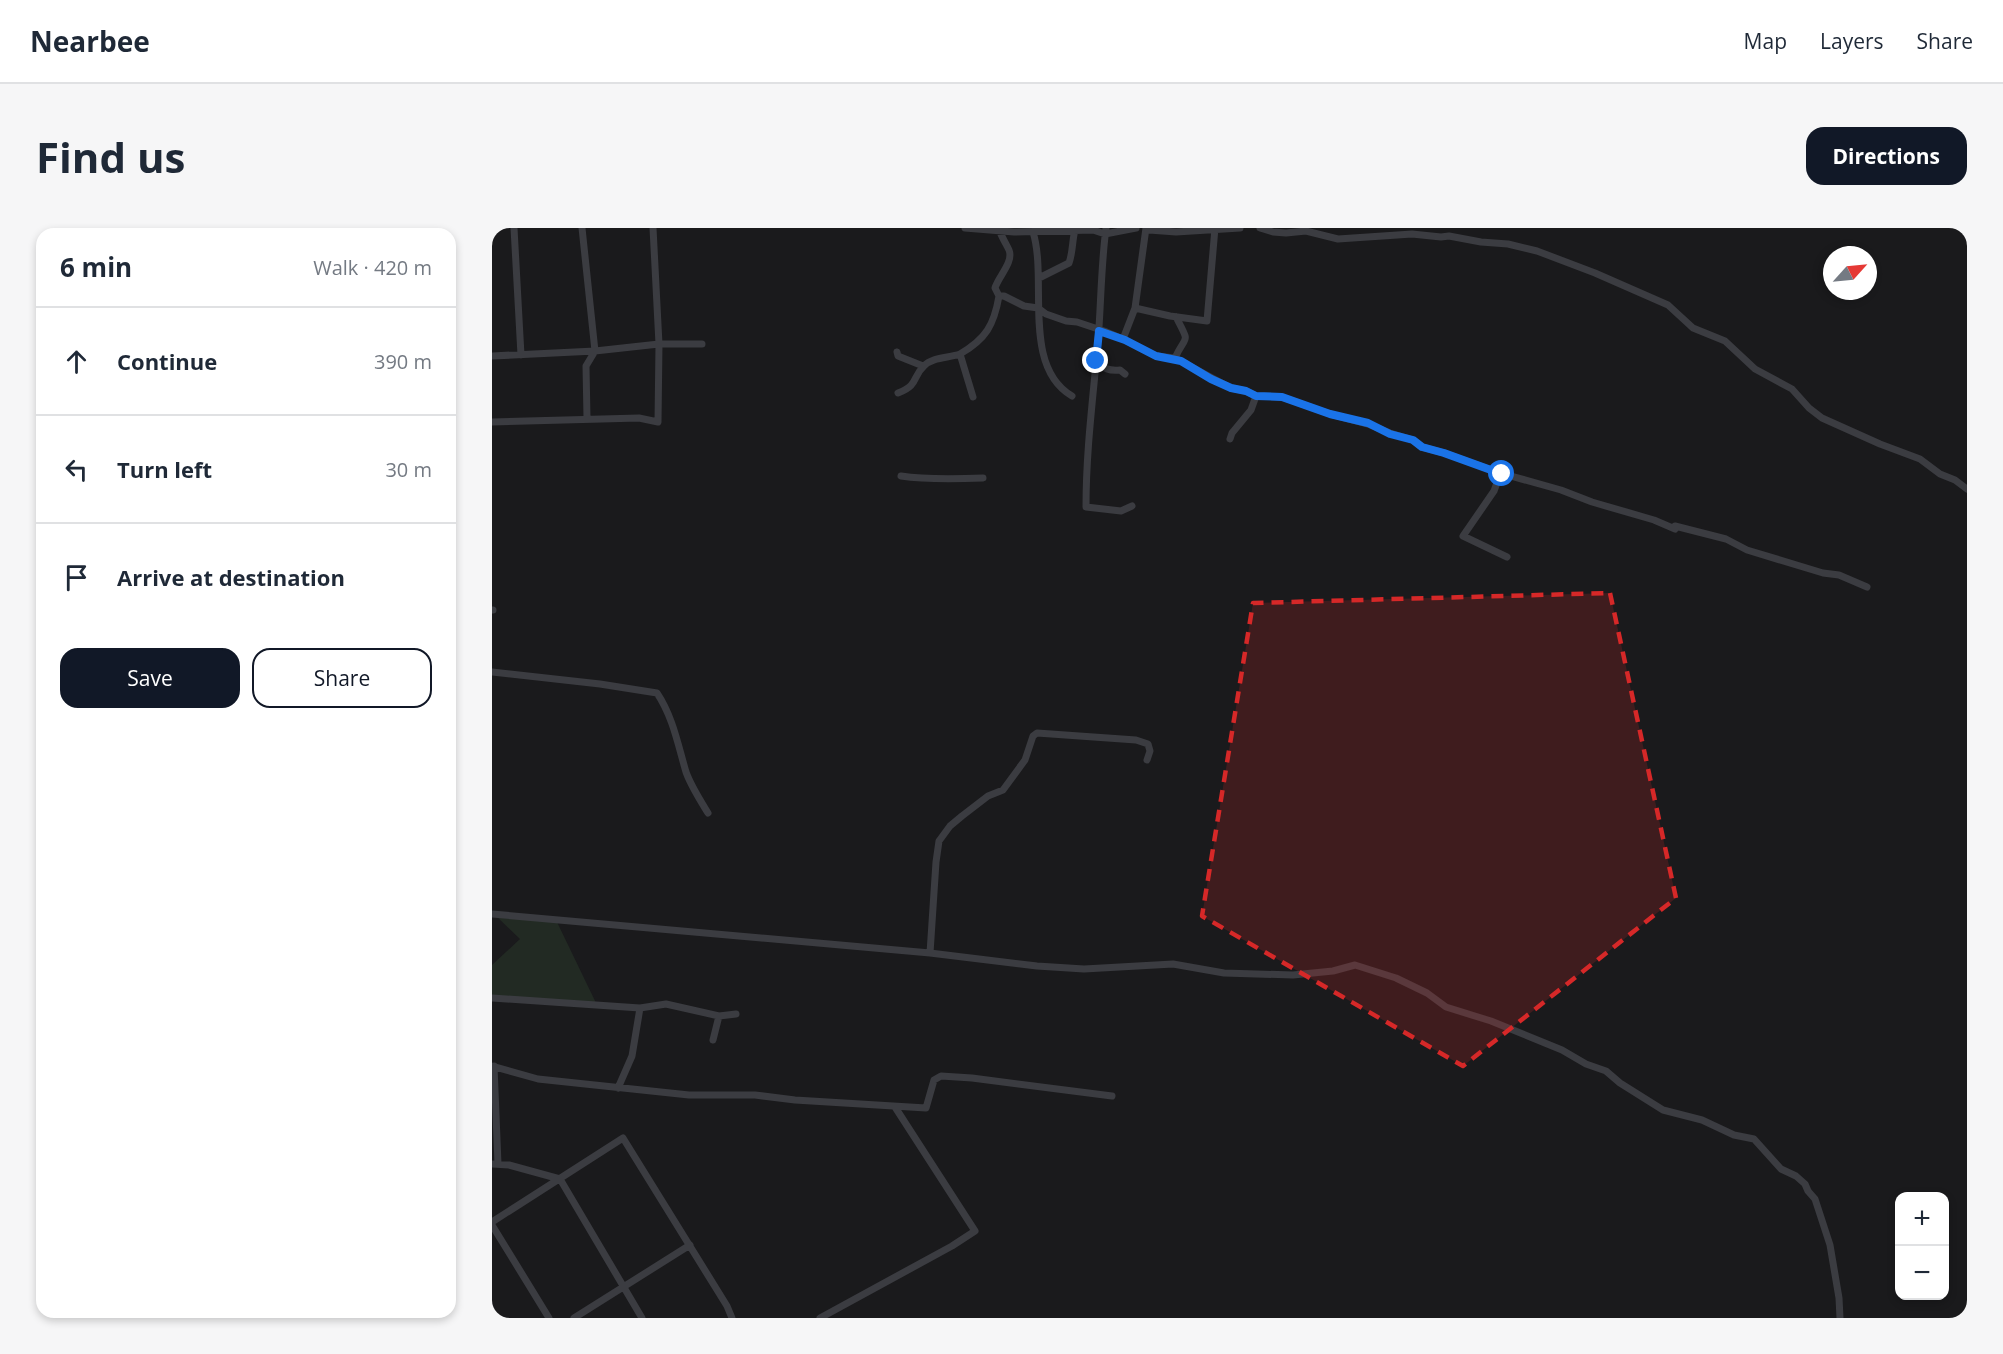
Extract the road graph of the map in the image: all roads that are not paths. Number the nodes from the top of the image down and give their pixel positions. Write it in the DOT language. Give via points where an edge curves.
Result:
graph roads {
  1 [pos="514,228"];
  2 [pos="582,228"];
  3 [pos="653,228"];
  4 [pos="965,228"];
  5 [pos="1136,228"];
  6 [pos="1146,228"];
  7 [pos="1215,228"];
  8 [pos="1240,228"];
  9 [pos="1260,228"];
  10 [pos="976,229"];
  11 [pos="1075,230"];
  12 [pos="1105,231"];
  13 [pos="1000,232"];
  14 [pos="1033,232"];
  15 [pos="1039,278"];
  16 [pos="999,296"];
  17 [pos="1038,308"];
  18 [pos="1135,308"];
  19 [pos="1176,317"];
  20 [pos="1099,331"];
  21 [pos="1123,339"];
  22 [pos="659,344"];
  23 [pos="702,344"];
  24 [pos="595,351"];
  25 [pos="897,352"];
  26 [pos="960,354"];
  27 [pos="520,355"];
  28 [pos="492,356"];
  29 [pos="1175,358"];
  30 [pos="1096,361"];
  31 [pos="923,366"];
  32 [pos="1125,374"];
  33 [pos="898,393"];
  34 [pos="1072,396"];
  35 [pos="1256,396"];
  36 [pos="973,397"];
  37 [pos="587,418"];
  38 [pos="492,422"];
  39 [pos="1230,439"];
  40 [pos="1502,474"];
  41 [pos="901,476"];
  42 [pos="983,478"];
  43 [pos="1967,489"];
  44 [pos="1132,506"];
  45 [pos="1507,557"];
  46 [pos="1868,587"];
  47 [pos="492,672"];
  48 [pos="1147,760"];
  49 [pos="708,813"];
  50 [pos="492,914"];
  51 [pos="930,952"];
  52 [pos="492,998"];
  53 [pos="640,1008"];
  54 [pos="736,1014"];
  55 [pos="719,1016"];
  56 [pos="713,1040"];
  57 [pos="493,1066"];
  58 [pos="618,1088"];
  59 [pos="1113,1096"];
  60 [pos="895,1107"];
  61 [pos="495,1164"];
  62 [pos="560,1179"];
  63 [pos="492,1223"];
  64 [pos="690,1245"];
  65 [pos="624,1288"];
  66 [pos="549,1318"];
  67 [pos="574,1318"];
  68 [pos="642,1318"];
  69 [pos="732,1318"];
  70 [pos="820,1318"];
  71 [pos="1840,1318"];
  1 -- 27 [label="street"];
  2 -- 24 [label="street"];
  3 -- 22 [label="street"];
  4 -- 10 [label="street"];
  5 -- 12 [label="street"];
  6 -- 7 [label="street" via="1176,232"];
  6 -- 18 [label="street"];
  7 -- 8 [label="street"];
  7 -- 19 [label="street" via="1207,321"];
  9 -- 43 [label="street" via="1286,233 1306,231 1338,239 1449,236 1537,251 1668,305 1693,328 1725,340 1755,369 1792,389 1822,418 1920,459"];
  10 -- 13 [label="street"];
  11 -- 12 [label="street"];
  11 -- 14 [label="street"];
  11 -- 15 [label="street" via="1069,263"];
  12 -- 20 [label="street"];
  13 -- 14 [label="street"];
  13 -- 16 [label="street" via="1010,252 995,288"];
  14 -- 15 [label="street"];
  15 -- 17 [label="street"];
  16 -- 17 [label="street"];
  16 -- 26 [label="street" via="986,335"];
  17 -- 20 [label="street"];
  17 -- 34 [label="street" via="1043,347 1053,380"];
  18 -- 19 [label="street"];
  18 -- 21 [label="street"];
  19 -- 29 [label="street" via="1186,341"];
  20 -- 21 [label="street"];
  20 -- 30 [label="street"];
  21 -- 29 [label="street" via="1156,356"];
  22 -- 23 [label="street"];
  22 -- 24 [label="street"];
  22 -- 37 [label="street" via="658,422"];
  24 -- 27 [label="street"];
  24 -- 37 [label="street" via="586,366"];
  25 -- 31 [label="street" via="898,356"];
  26 -- 31 [label="street"];
  26 -- 36 [label="street"];
  27 -- 28 [label="street"];
  29 -- 35 [label="street" via="1211,379"];
  30 -- 32 [label="street" via="1103,368 1120,369"];
  30 -- 44 [label="street" via="1086,507 1121,511"];
  31 -- 33 [label="street" via="911,387"];
  35 -- 39 [label="street"];
  35 -- 40 [label="street" via="1282,397 1368,423 1422,447"];
  37 -- 38 [label="street"];
  40 -- 45 [label="street" via="1463,536"];
  40 -- 46 [label="street" via="1675,528 1707,533 1747,550"];
  41 -- 42 [label="street" via="923,480"];
  47 -- 49 [label="street" via="657,693 691,784"];
  48 -- 51 [label="street" via="1148,744 1136,740 1037,733 1033,736 1025,760 1003,790 962,816 939,841"];
  50 -- 51 [label="street"];
  51 -- 71 [label="street" via="1084,969 1173,964 1224,973 1293,975 1355,965 1396,978 1446,1006 1606,1071 1663,1110 1754,1139 1781,1169 1805,1184 1815,1199 1830,1245"];
  52 -- 53 [label="street"];
  53 -- 55 [label="street" via="666,1004"];
  53 -- 58 [label="street" via="632,1056"];
  54 -- 55 [label="street"];
  55 -- 56 [label="street"];
  57 -- 58 [label="street" via="538,1079"];
  57 -- 61 [label="street"];
  58 -- 60 [label="street"];
  59 -- 60 [label="street" via="941,1076 934,1080 926,1108"];
  60 -- 70 [label="street" via="975,1231"];
  61 -- 62 [label="street"];
  62 -- 63 [label="street"];
  62 -- 64 [label="street" via="623,1138"];
  62 -- 65 [label="street"];
  63 -- 66 [label="street"];
  64 -- 65 [label="street"];
  64 -- 69 [label="street"];
  65 -- 67 [label="street"];
  65 -- 68 [label="street"];
}
